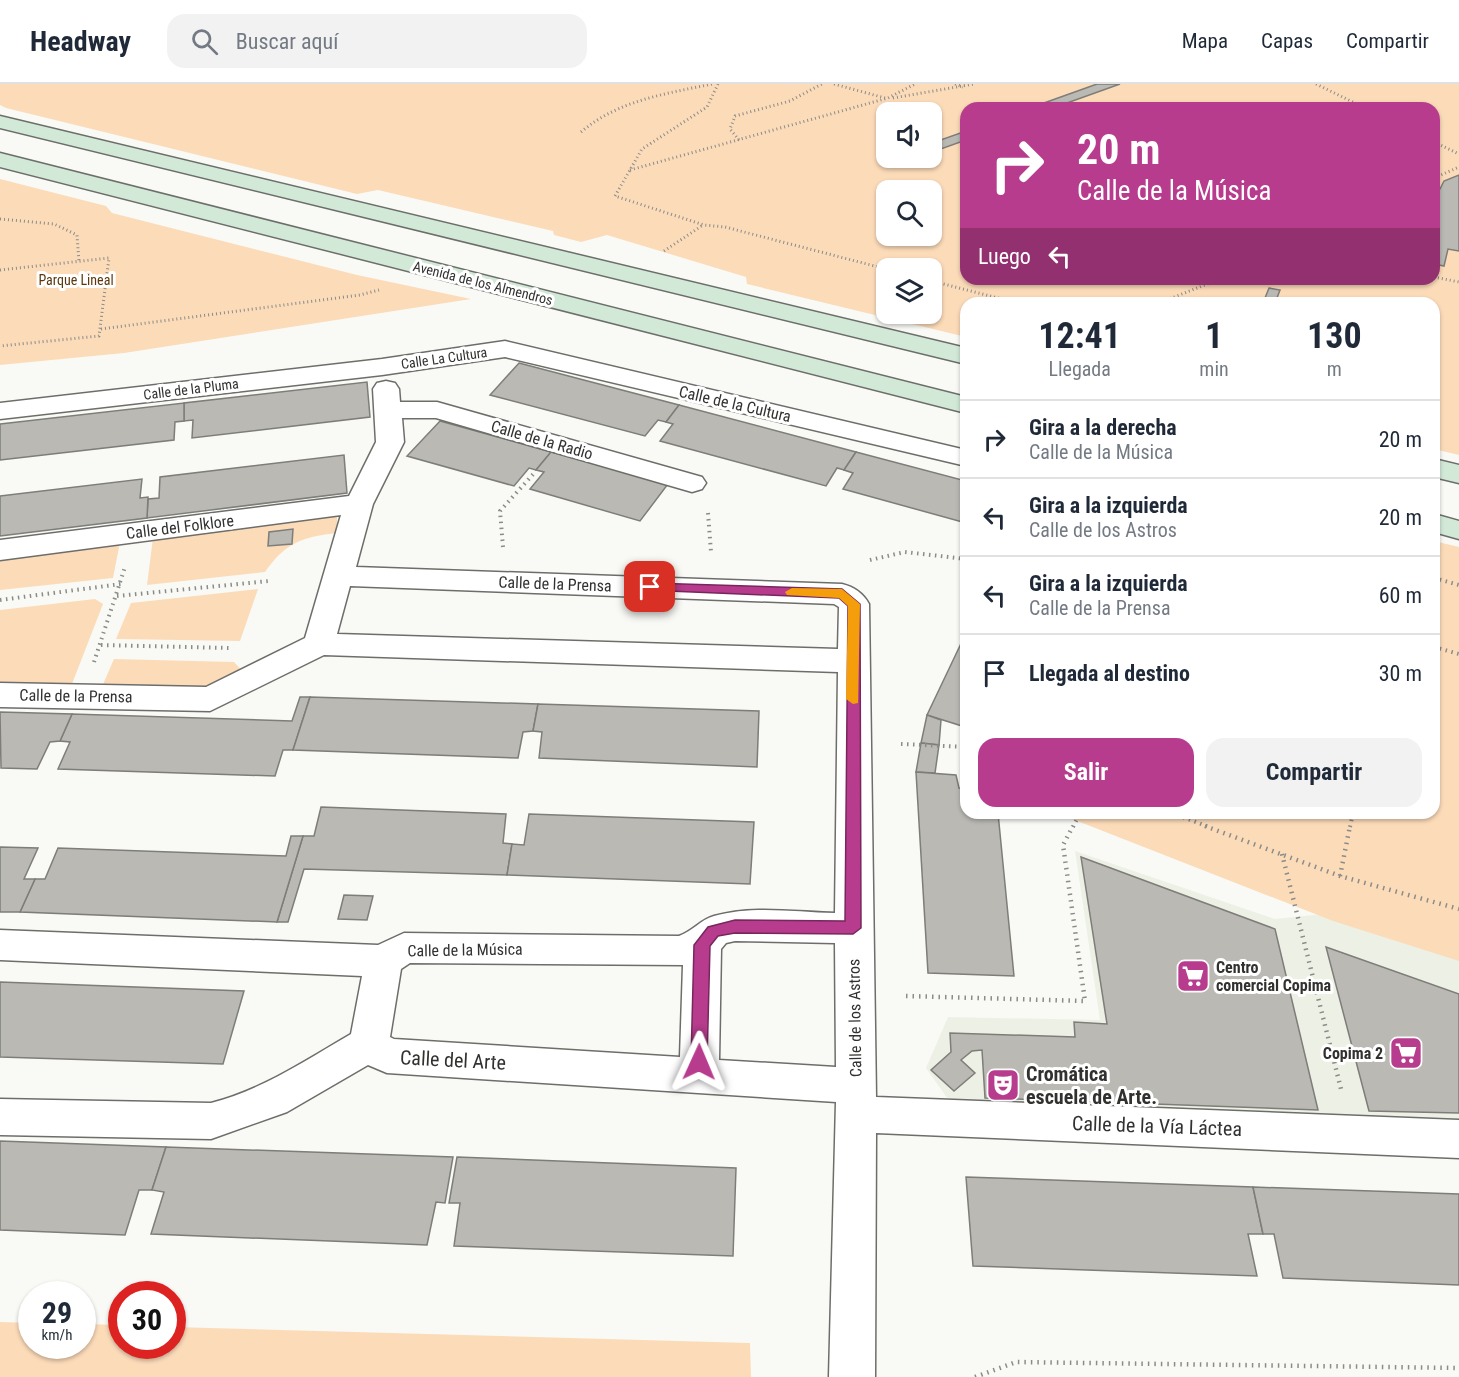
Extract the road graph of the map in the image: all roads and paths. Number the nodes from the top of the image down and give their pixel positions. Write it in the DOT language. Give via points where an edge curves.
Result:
graph roads {
  1 [pos="712,84"];
  2 [pos="718,84"];
  3 [pos="822,84"];
  4 [pos="834,84"];
  5 [pos="915,84"];
  6 [pos="955,84"];
  7 [pos="974,84"];
  8 [pos="1316,84"];
  9 [pos="964,88"];
  10 [pos="888,99"];
  11 [pos="1353,102"];
  12 [pos="0,122"];
  13 [pos="581,132"];
  14 [pos="739,140"];
  15 [pos="1440,145"];
  16 [pos="1459,154"];
  17 [pos="0,160"];
  18 [pos="1459,167"];
  19 [pos="630,170"];
  20 [pos="1440,175"];
  21 [pos="0,219"];
  22 [pos="704,225"];
  23 [pos="664,251"];
  24 [pos="79,261"];
  25 [pos="876,266"];
  26 [pos="0,270"];
  27 [pos="1440,278"];
  28 [pos="1459,282"];
  29 [pos="942,284"];
  30 [pos="1205,285"];
  31 [pos="360,295"];
  32 [pos="994,297"];
  33 [pos="1174,297"];
  34 [pos="101,329"];
  35 [pos="0,346"];
  36 [pos="505,349"];
  37 [pos="960,355"];
  38 [pos="382,367"];
  39 [pos="960,403"];
  40 [pos="390,410"];
  41 [pos="0,411"];
  42 [pos="560,444"];
  43 [pos="960,457"];
  44 [pos="1440,469"];
  45 [pos="1459,474"];
  46 [pos="692,483"];
  47 [pos="359,504"];
  48 [pos="1440,525"];
  49 [pos="1459,530"];
  50 [pos="133,532"];
  51 [pos="503,547"];
  52 [pos="0,550"];
  53 [pos="960,558"];
  54 [pos="870,560"];
  55 [pos="338,576"];
  56 [pos="1440,580"];
  57 [pos="269,581"];
  58 [pos="122,584"];
  59 [pos="1459,585"];
  60 [pos="842,594"];
  61 [pos="117,596"];
  62 [pos="0,600"];
  63 [pos="319,644"];
  64 [pos="101,645"];
  65 [pos="234,648"];
  66 [pos="1440,649"];
  67 [pos="1459,654"];
  68 [pos="853,661"];
  69 [pos="0,695"];
  70 [pos="80,696"];
  71 [pos="901,744"];
  72 [pos="960,747"];
  73 [pos="1077,819"];
  74 [pos="1188,819"];
  75 [pos="1352,819"];
  76 [pos="1282,854"];
  77 [pos="1340,876"];
  78 [pos="1459,909"];
  79 [pos="853,928"];
  80 [pos="0,945"];
  81 [pos="702,945"];
  82 [pos="384,961"];
  83 [pos="906,996"];
  84 [pos="369,1044"];
  85 [pos="699,1074"];
  86 [pos="856,1100"];
  87 [pos="0,1117"];
  88 [pos="1352,1134"];
  89 [pos="1459,1139"];
  90 [pos="1459,1368"];
  91 [pos="852,1377"];
  92 [pos="975,1377"];
  1 -- 13 [label="path" via="636,101 594,118"];
  2 -- 19 [label="path" via="707,107 642,149"];
  3 -- 14 [label="path" via="788,104 735,116 730,129"];
  4 -- 10 [label="path"];
  5 -- 10 [label="path"];
  6 -- 9 [label="path"];
  7 -- 9 [label="path"];
  8 -- 11 [label="path"];
  9 -- 10 [label="path"];
  10 -- 14 [label="path"];
  12 -- 37 [label="main road"];
  14 -- 19 [label="path"];
  15 -- 16 [label="path"];
  17 -- 39 [label="main road, Avenida de los Almendros"];
  18 -- 20 [label="path"];
  19 -- 22 [label="path" via="615,196"];
  21 -- 24 [label="path" via="54,224 77,235"];
  22 -- 23 [label="path"];
  22 -- 25 [label="path"];
  24 -- 26 [label="path"];
  24 -- 34 [label="path" via="109,258"];
  27 -- 28 [label="path"];
  29 -- 32 [label="path"];
  30 -- 33 [label="path"];
  31 -- 34 [label="path"];
  34 -- 35 [label="path" via="99,336"];
  36 -- 38 [label="street, Calle La Cultura"];
  36 -- 43 [label="street, Calle de la Cultura"];
  38 -- 40 [label="street"];
  38 -- 41 [label="street, Calle de la Pluma"];
  40 -- 42 [label="street, Calle de la Radio" via="437,410"];
  40 -- 47 [label="street" via="390,442"];
  42 -- 46 [label="street, Calle de la Radio"];
  42 -- 51 [label="path" via="500,511"];
  44 -- 45 [label="main road"];
  47 -- 50 [label="street, Calle del Folklore"];
  47 -- 55 [label="street"];
  48 -- 49 [label="main road"];
  50 -- 52 [label="street, Calle del Folklore"];
  50 -- 58 [label="path"];
  53 -- 54 [label="path" via="906,551"];
  55 -- 60 [label="street, Calle de la Prensa"];
  55 -- 63 [label="street"];
  56 -- 59 [label="path"];
  57 -- 61 [label="path"];
  58 -- 61 [label="path"];
  58 -- 62 [label="path"];
  60 -- 68 [label="street, Calle de los Astros" via="854,604"];
  61 -- 64 [label="path"];
  63 -- 68 [label="street, Calle de la Prensa"];
  63 -- 70 [label="street, Calle de la Prensa" via="210,699"];
  64 -- 65 [label="path"];
  64 -- 70 [label="path"];
  66 -- 67 [label="path"];
  68 -- 79 [label="street, Calle de los Astros"];
  69 -- 70 [label="street, Calle de la Prensa"];
  71 -- 72 [label="path"];
  73 -- 83 [label="path" via="1063,845 1085,1001"];
  74 -- 76 [label="path"];
  75 -- 77 [label="path"];
  76 -- 77 [label="path"];
  76 -- 88 [label="path"];
  77 -- 78 [label="path"];
  79 -- 81 [label="street, Calle de la Música" via="735,926 714,931"];
  79 -- 86 [label="street, Calle de los Astros"];
  80 -- 82 [label="street, Calle de la Música"];
  81 -- 82 [label="street, Calle de la Música" via="679,951 404,948"];
  81 -- 85 [label="street"];
  82 -- 84 [label="street"];
  84 -- 85 [label="street, Calle del Arte" via="387,1056"];
  84 -- 87 [label="street" via="238,1116 211,1121"];
  85 -- 86 [label="street, Calle del Arte"];
  86 -- 88 [label="street, Calle de la Vía Láctea"];
  86 -- 91 [label="street, Calle de los Astros"];
  88 -- 89 [label="street, Calle de la Vía Láctea"];
  90 -- 92 [label="path" via="1016,1362"];
}
